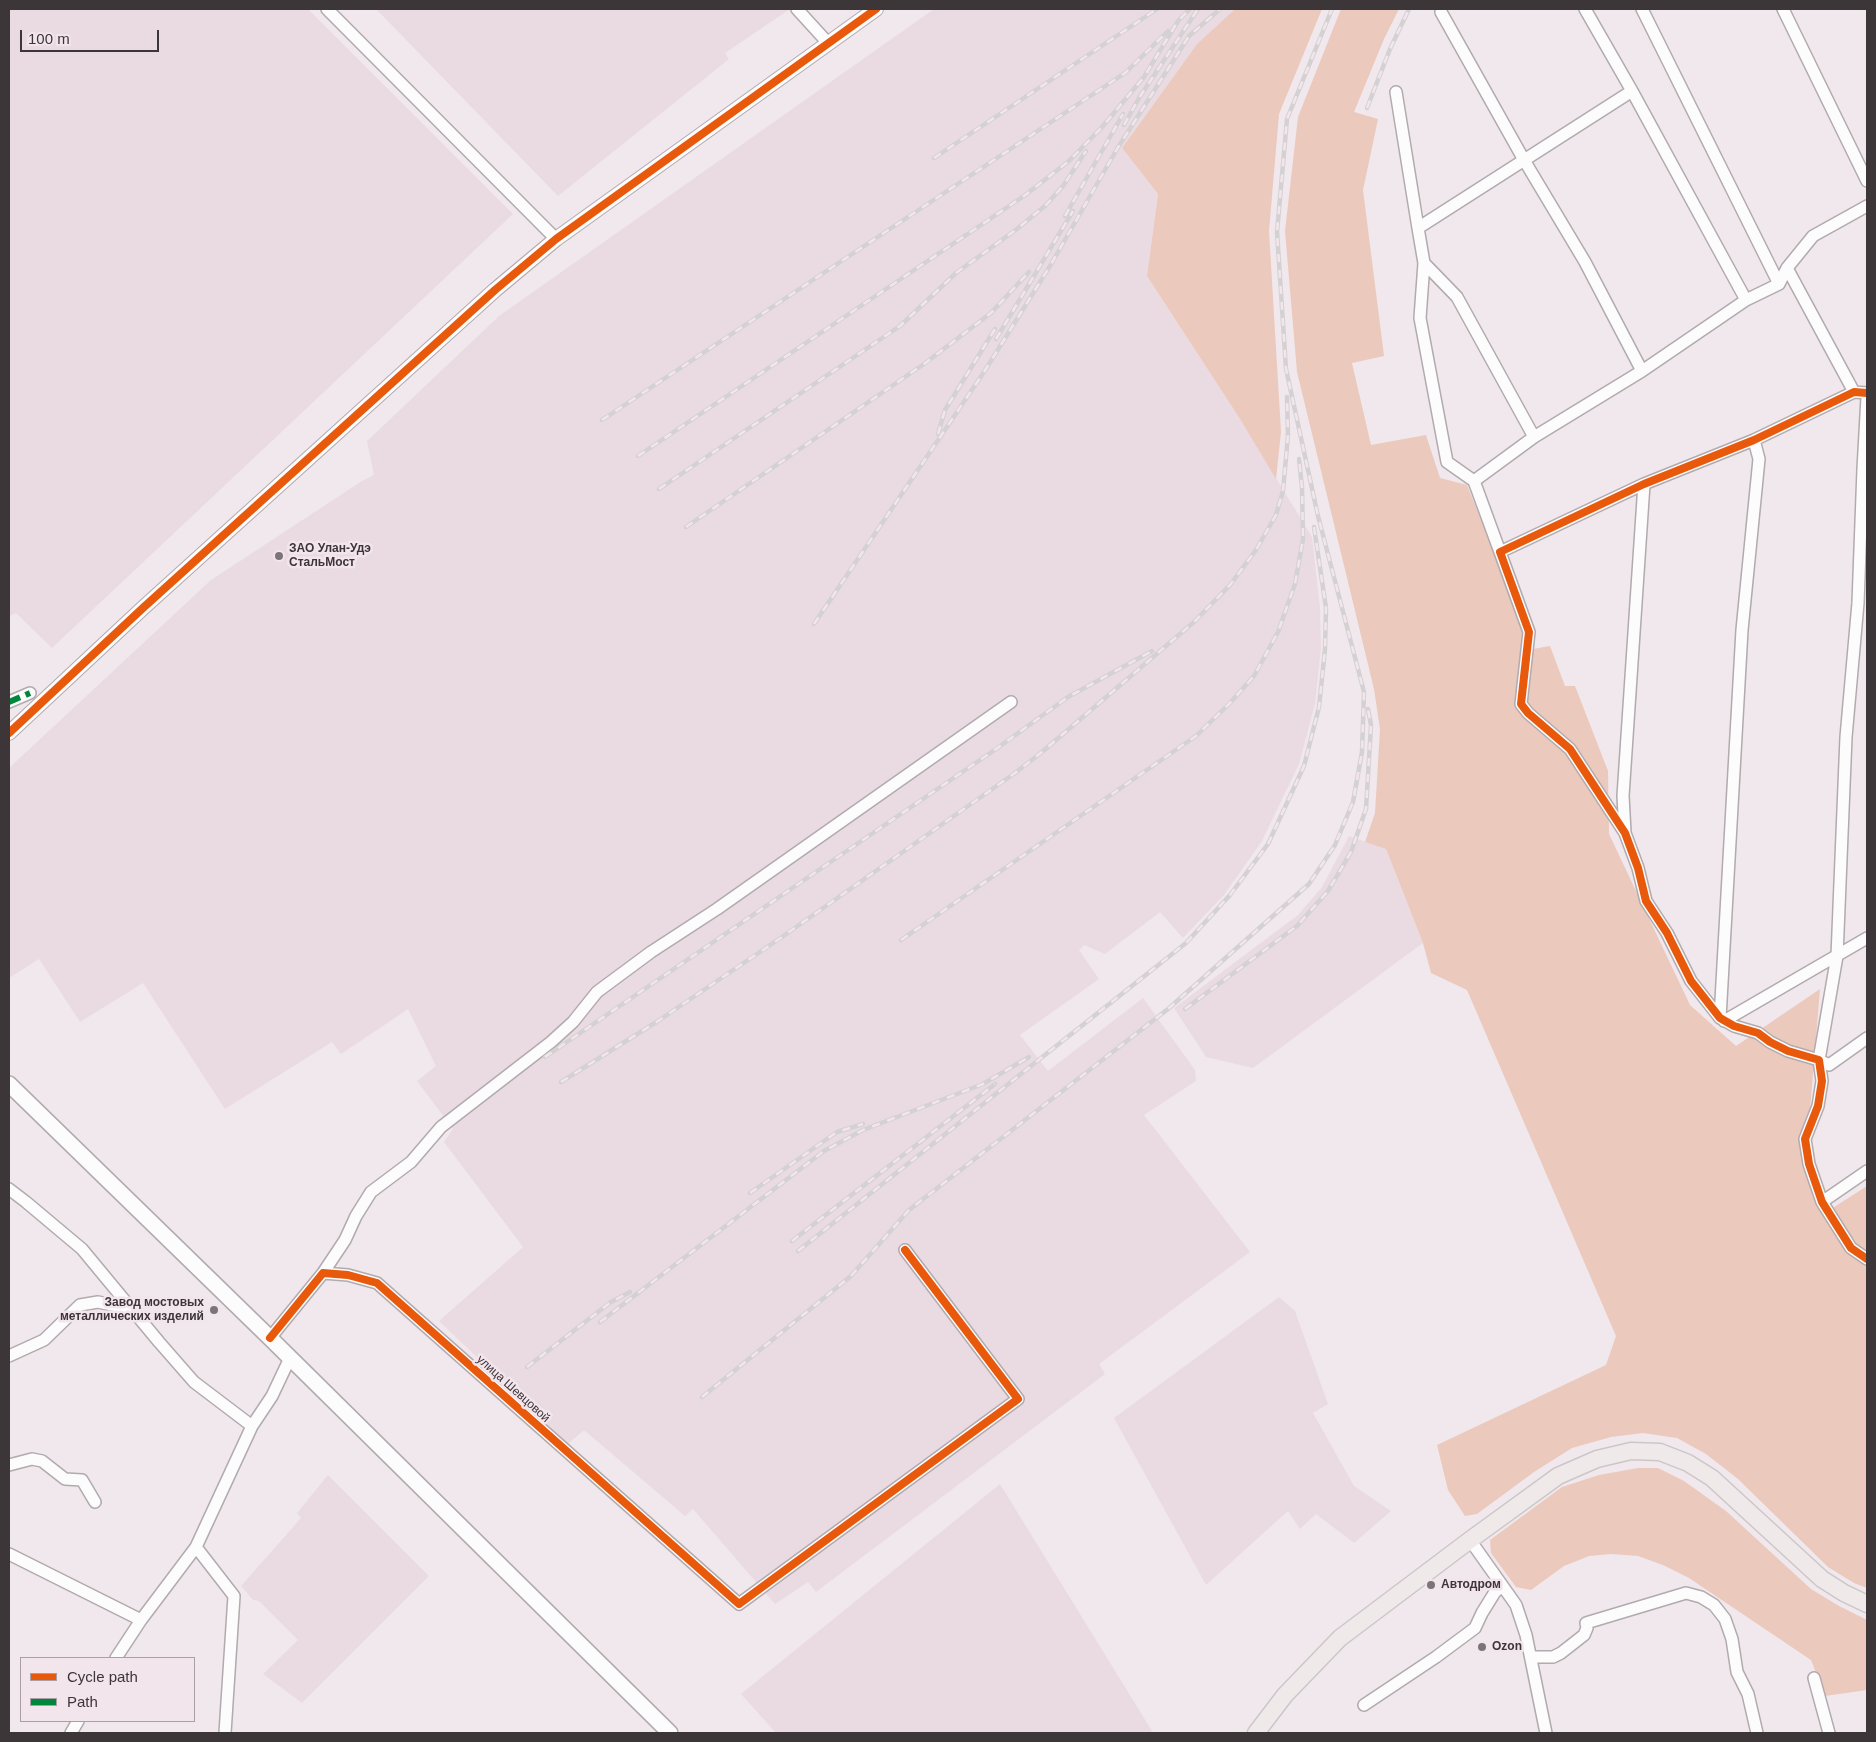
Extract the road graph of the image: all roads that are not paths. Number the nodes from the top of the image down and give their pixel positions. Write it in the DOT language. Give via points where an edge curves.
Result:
graph roads {
  1 [pos="328,9"];
  2 [pos="797,9"];
  3 [pos="876,9"];
  4 [pos="1585,9"];
  5 [pos="1642,9"];
  6 [pos="1783,9"];
  7 [pos="1441,12"];
  8 [pos="828,43"];
  9 [pos="1396,92"];
  10 [pos="1632,92"];
  11 [pos="1524,160"];
  12 [pos="1867,181"];
  13 [pos="1867,206"];
  14 [pos="1418,228"];
  15 [pos="556,239"];
  16 [pos="1424,263"];
  17 [pos="1787,268"];
  18 [pos="1779,284"];
  19 [pos="1746,300"];
  20 [pos="1642,371"];
  21 [pos="1854,392"];
  22 [pos="1867,393"];
  23 [pos="1867,397"];
  24 [pos="1534,437"];
  25 [pos="1754,440"];
  26 [pos="1865,471"];
  27 [pos="1474,481"];
  28 [pos="1644,484"];
  29 [pos="1500,552"];
  30 [pos="30,693"];
  31 [pos="9,702"];
  32 [pos="1011,702"];
  33 [pos="9,733"];
  34 [pos="1625,833"];
  35 [pos="1867,938"];
  36 [pos="1837,956"];
  37 [pos="1722,1019"];
  38 [pos="1867,1038"];
  39 [pos="1819,1060"];
  40 [pos="9,1084"];
  41 [pos="1867,1171"];
  42 [pos="9,1189"];
  43 [pos="1822,1202"];
  44 [pos="905,1250"];
  45 [pos="1867,1259"];
  46 [pos="323,1273"];
  47 [pos="131,1309"];
  48 [pos="270,1338"];
  49 [pos="9,1356"];
  50 [pos="290,1358"];
  51 [pos="252,1426"];
  52 [pos="9,1465"];
  53 [pos="95,1502"];
  54 [pos="1470,1540"];
  55 [pos="196,1547"];
  56 [pos="9,1554"];
  57 [pos="1502,1586"];
  58 [pos="1867,1604"];
  59 [pos="141,1620"];
  60 [pos="117,1657"];
  61 [pos="1531,1657"];
  62 [pos="1814,1678"];
  63 [pos="1364,1704"];
  64 [pos="77,1722"];
  65 [pos="71,1733"];
  66 [pos="226,1733"];
  67 [pos="670,1733"];
  68 [pos="1256,1733"];
  69 [pos="1546,1733"];
  70 [pos="1757,1733"];
  71 [pos="1829,1733"];
  1 -- 15 [label="street"];
  2 -- 8 [label="street"];
  3 -- 8 [label="street"];
  4 -- 10 [label="street"];
  5 -- 18 [label="street"];
  6 -- 12 [label="street"];
  7 -- 11 [label="street"];
  8 -- 15 [label="street"];
  9 -- 14 [label="street"];
  10 -- 11 [label="street"];
  10 -- 19 [label="street"];
  11 -- 14 [label="street"];
  11 -- 20 [label="street" via="1584,262"];
  13 -- 17 [label="street" via="1813,236"];
  14 -- 16 [label="street"];
  15 -- 33 [label="street" via="466,316"];
  16 -- 24 [label="street" via="1457,296"];
  16 -- 27 [label="street" via="1420,318 1447,462"];
  17 -- 18 [label="street"];
  17 -- 21 [label="street"];
  18 -- 19 [label="street"];
  19 -- 20 [label="street"];
  20 -- 24 [label="street"];
  21 -- 22 [label="street"];
  21 -- 25 [label="street"];
  23 -- 26 [label="street"];
  24 -- 27 [label="street"];
  25 -- 28 [label="street"];
  25 -- 37 [label="street" via="1758,459 1742,630"];
  26 -- 36 [label="street" via="1846,737"];
  27 -- 29 [label="street"];
  28 -- 29 [label="street"];
  28 -- 34 [label="street" via="1623,796"];
  29 -- 34 [label="street" via="1529,632 1521,704 1570,749"];
  30 -- 31 [label="street"];
  32 -- 46 [label="street" via="597,992 573,1022 551,1042 441,1127 411,1162 371,1192"];
  34 -- 37 [label="street" via="1646,901 1667,933 1691,981"];
  35 -- 36 [label="street"];
  36 -- 37 [label="street"];
  36 -- 39 [label="street"];
  37 -- 39 [label="street" via="1758,1033 1788,1051"];
  38 -- 39 [label="street" via="1829,1065"];
  39 -- 43 [label="street" via="1822,1081 1818,1106 1805,1140"];
  40 -- 48 [label="main road"];
  41 -- 43 [label="street"];
  42 -- 47 [label="street" via="82,1249"];
  43 -- 45 [label="street" via="1850,1248"];
  44 -- 46 [label="street, улица Шевцовой" via="1018,1399 740,1604 377,1283 348,1275"];
  46 -- 48 [label="street"];
  47 -- 49 [label="street" via="98,1302 80,1305 44,1340"];
  47 -- 51 [label="street" via="194,1382"];
  48 -- 50 [label="main road"];
  50 -- 51 [label="street" via="272,1396"];
  50 -- 67 [label="main road"];
  51 -- 55 [label="street"];
  52 -- 53 [label="street" via="32,1459 42,1461 65,1479 82,1480"];
  54 -- 57 [label="street"];
  54 -- 58 [label="main road" via="1558,1476 1597,1459 1631,1452 1660,1452 1688,1463 1712,1478 1822,1579"];
  54 -- 68 [label="main road" via="1340,1638 1285,1695"];
  55 -- 59 [label="street"];
  55 -- 66 [label="street" via="234,1596"];
  56 -- 59 [label="street"];
  57 -- 61 [label="street" via="1516,1605"];
  57 -- 63 [label="street" via="1475,1628"];
  59 -- 60 [label="street"];
  61 -- 69 [label="street"];
  61 -- 70 [label="street" via="1553,1657 1561,1653 1584,1635 1588,1628 1586,1623 1686,1593 1701,1597 1725,1619 1737,1672 1748,1694"];
  62 -- 71 [label="street"];
  64 -- 65 [label="street"];
}
